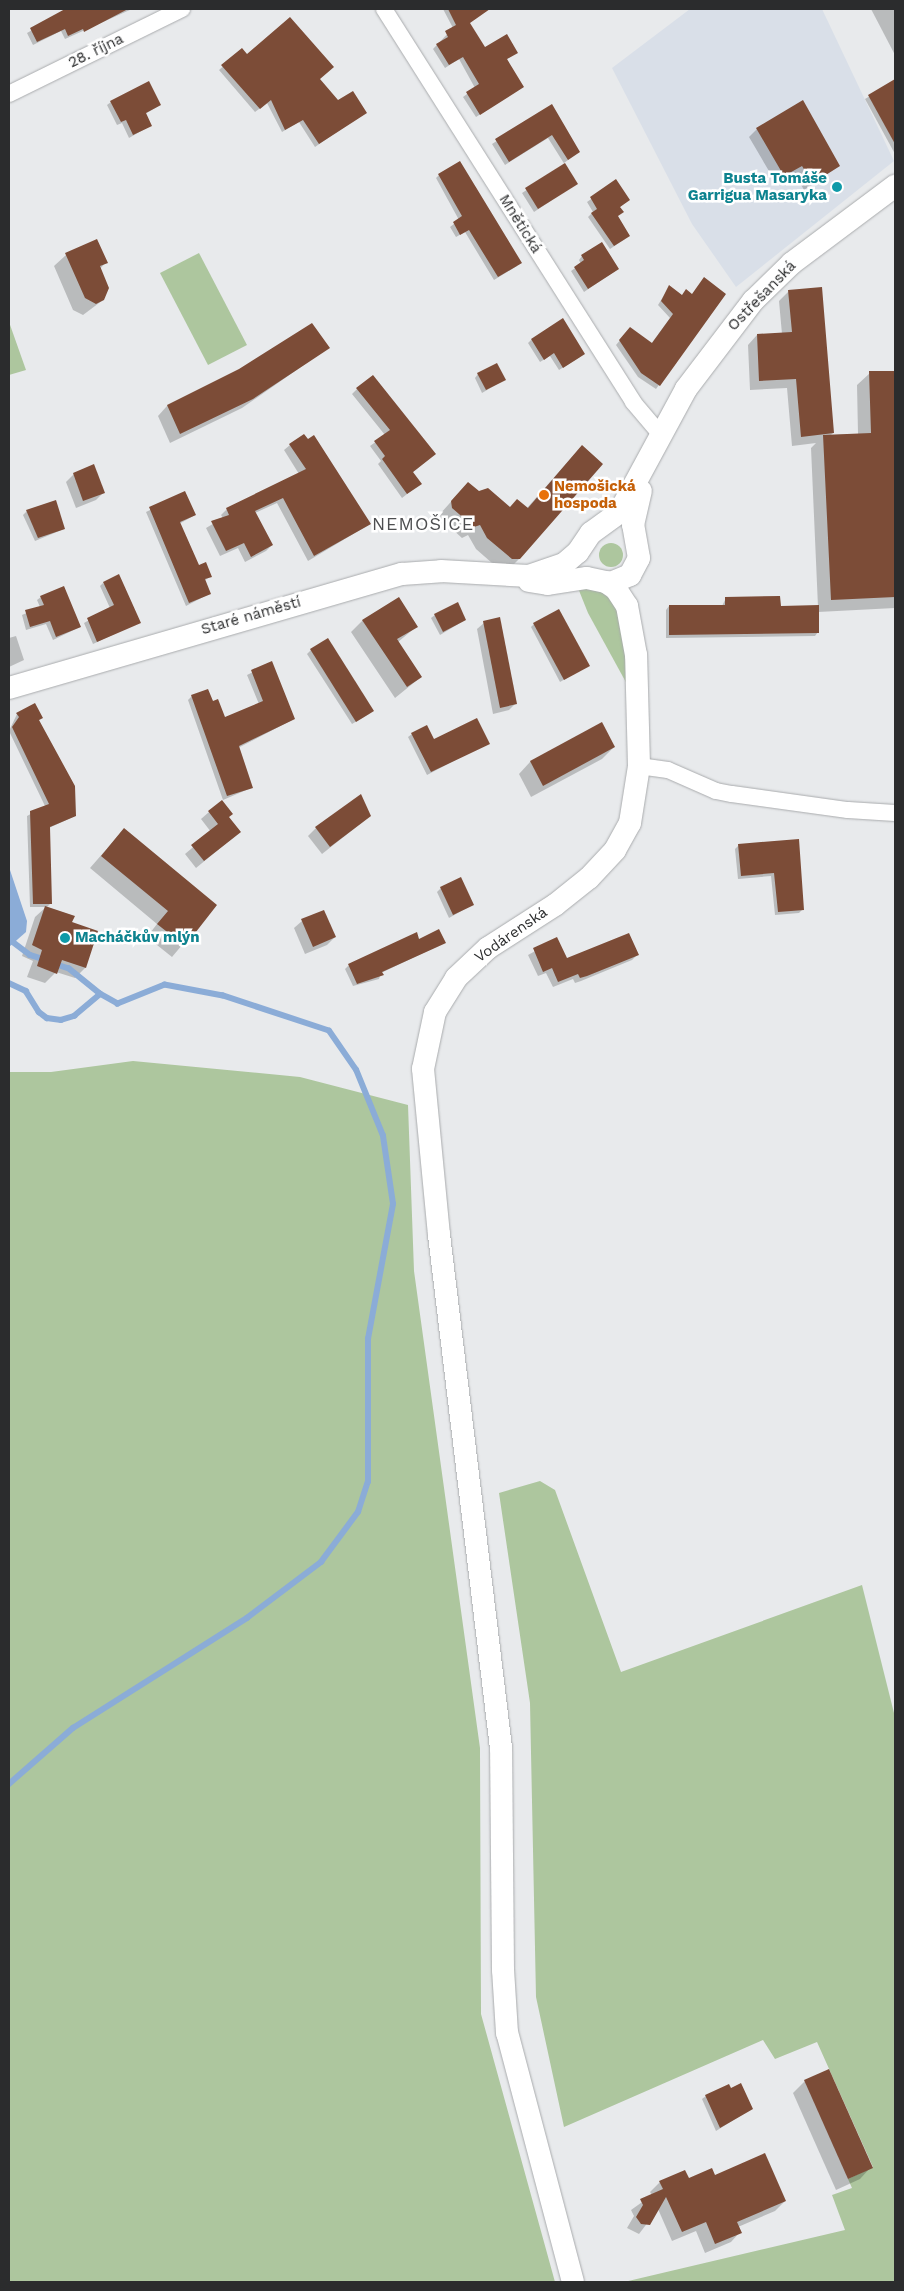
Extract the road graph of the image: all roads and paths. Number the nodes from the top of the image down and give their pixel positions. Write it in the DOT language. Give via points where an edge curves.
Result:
graph roads {
  1 [pos="182,9"];
  2 [pos="384,9"];
  3 [pos="9,94"];
  4 [pos="895,186"];
  5 [pos="657,444"];
  6 [pos="591,536"];
  7 [pos="638,553"];
  8 [pos="497,575"];
  9 [pos="603,582"];
  10 [pos="636,655"];
  11 [pos="9,688"];
  12 [pos="639,766"];
  13 [pos="895,813"];
  14 [pos="573,2282"];
  1 -- 3 [label="street, 28. října"];
  2 -- 5 [label="street, Mnětická"];
  4 -- 5 [label="street, Ostřešanská" via="792,263 753,301 686,389"];
  5 -- 6 [label="street, Staré náměstí" via="619,513"];
  5 -- 7 [label="street" via="633,518"];
  6 -- 7 [label="street" via="620,527"];
  6 -- 8 [label="street, Staré náměstí" via="568,561 542,572 528,576"];
  6 -- 9 [label="street" via="582,559 586,568"];
  7 -- 9 [label="street, Staré náměstí" via="626,578"];
  7 -- 10 [label="street, Vodárenská" via="634,580 639,615"];
  8 -- 9 [label="street, Staré náměstí" via="548,584 582,578"];
  8 -- 11 [label="street, Staré náměstí" via="441,571 402,574"];
  9 -- 10 [label="street, Vodárenská" via="616,589 627,606"];
  10 -- 12 [label="street, Vodárenská"];
  12 -- 13 [label="street" via="668,770 716,791 732,794"];
  12 -- 14 [label="street, Vodárenská" via="630,823 602,865 569,895 474,960 456,978 435,1012 423,1069 439,1235 502,1748 503,1970 507,2033"];
}
